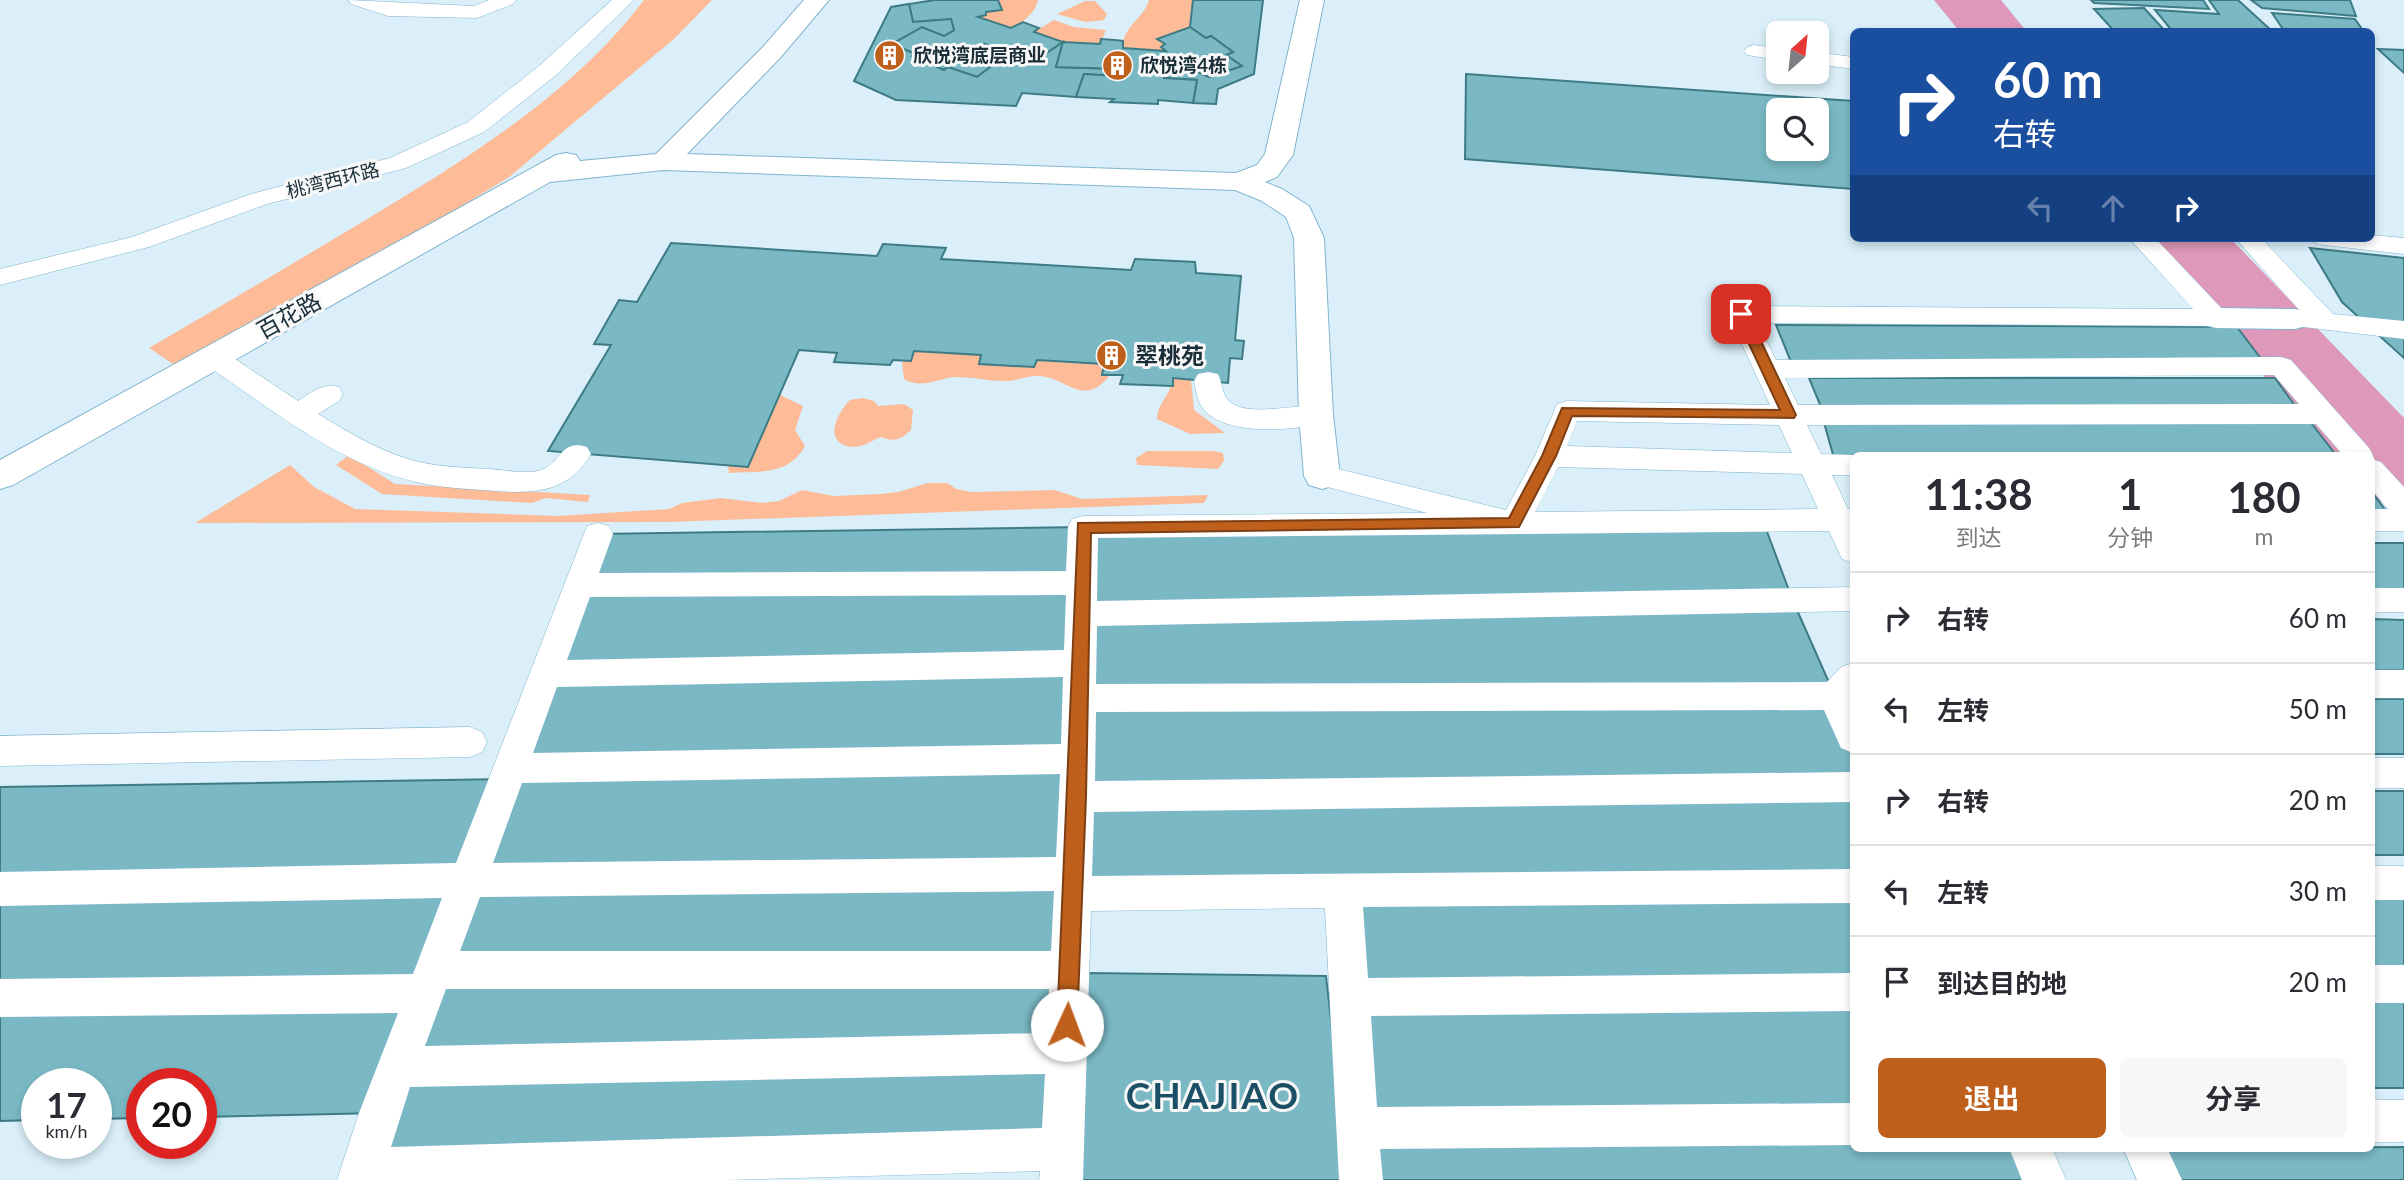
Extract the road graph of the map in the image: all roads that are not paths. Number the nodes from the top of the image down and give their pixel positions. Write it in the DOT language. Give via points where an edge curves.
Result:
graph roads {
  1 [pos="358,0"];
  2 [pos="506,0"];
  3 [pos="624,0"];
  4 [pos="817,0"];
  5 [pos="1312,0"];
  6 [pos="1754,51"];
  7 [pos="1766,52"];
  8 [pos="1829,60"];
  9 [pos="1850,63"];
  10 [pos="577,155"];
  11 [pos="664,162"];
  12 [pos="544,174"];
  13 [pos="1239,182"];
  14 [pos="2145,242"];
  15 [pos="2250,242"];
  16 [pos="2364,242"];
  17 [pos="2404,246"];
  18 [pos="0,277"];
  19 [pos="2216,318"];
  20 [pos="2310,320"];
  21 [pos="2404,330"];
  22 [pos="213,358"];
  23 [pos="1768,369"];
  24 [pos="1208,381"];
  25 [pos="329,394"];
  26 [pos="299,413"];
  27 [pos="2322,414"];
  28 [pos="1316,415"];
  29 [pos="1789,415"];
  30 [pos="2356,452"];
  31 [pos="577,454"];
  32 [pos="1549,456"];
  33 [pos="1813,465"];
  34 [pos="1850,465"];
  35 [pos="2375,474"];
  36 [pos="0,476"];
  37 [pos="1321,476"];
  38 [pos="2404,507"];
  39 [pos="1846,520"];
  40 [pos="2375,520"];
  41 [pos="2404,520"];
  42 [pos="1514,523"];
  43 [pos="598,534"];
  44 [pos="1850,538"];
  45 [pos="579,585"];
  46 [pos="1081,598"];
  47 [pos="1850,600"];
  48 [pos="2375,600"];
  49 [pos="2404,600"];
  50 [pos="1079,663"];
  51 [pos="546,674"];
  52 [pos="2375,684"];
  53 [pos="2404,684"];
  54 [pos="1844,686"];
  55 [pos="1078,698"];
  56 [pos="1850,721"];
  57 [pos="470,743"];
  58 [pos="0,751"];
  59 [pos="1076,759"];
  60 [pos="511,768"];
  61 [pos="2375,773"];
  62 [pos="2404,773"];
  63 [pos="1850,787"];
  64 [pos="1077,797"];
  65 [pos="469,880"];
  66 [pos="2375,883"];
  67 [pos="2404,883"];
  68 [pos="1073,884"];
  69 [pos="1850,886"];
  70 [pos="0,888"];
  71 [pos="1343,890"];
  72 [pos="1070,970"];
  73 [pos="432,981"];
  74 [pos="2375,984"];
  75 [pos="2404,984"];
  76 [pos="1850,992"];
  77 [pos="1350,997"];
  78 [pos="0,998"];
  79 [pos="1066,1053"];
  80 [pos="400,1067"];
  81 [pos="2375,1121"];
  82 [pos="2404,1121"];
  83 [pos="1850,1124"];
  84 [pos="1358,1128"];
  85 [pos="2032,1152"];
  86 [pos="2146,1152"];
  87 [pos="1062,1165"];
  88 [pos="361,1175"];
  89 [pos="1362,1180"];
  90 [pos="2044,1180"];
  91 [pos="2160,1180"];
  1 -- 2 [label="lane" via="388,10 477,12"];
  3 -- 18 [label="lane, 桃湾西环路" via="547,71 476,127 398,163 259,199 140,242"];
  4 -- 11 [label="street"];
  5 -- 13 [label="street" via="1279,155 1266,171"];
  6 -- 7 [label="lane"];
  8 -- 9 [label="lane"];
  10 -- 12 [label="street, 百花路"];
  11 -- 12 [label="street"];
  11 -- 13 [label="street"];
  12 -- 22 [label="street, 百花路"];
  13 -- 28 [label="street" via="1299,212 1310,238"];
  14 -- 19 [label="lane"];
  15 -- 20 [label="lane"];
  16 -- 17 [label="lane"];
  19 -- 20 [label="street"];
  19 -- 23 [label="lane" via="1741,314"];
  20 -- 21 [label="lane"];
  22 -- 26 [label="lane"];
  22 -- 36 [label="street, 百花路"];
  23 -- 27 [label="lane" via="2281,366"];
  23 -- 29 [label="lane"];
  24 -- 28 [label="lane" via="1213,403 1230,416"];
  25 -- 26 [label="lane"];
  26 -- 31 [label="lane" via="335,437 402,468 440,476 534,484 555,478"];
  27 -- 29 [label="lane"];
  27 -- 30 [label="lane"];
  28 -- 37 [label="street"];
  29 -- 32 [label="lane" via="1567,411"];
  29 -- 33 [label="lane"];
  32 -- 33 [label="lane"];
  32 -- 42 [label="lane"];
  33 -- 34 [label="lane"];
  33 -- 39 [label="lane"];
  35 -- 38 [label="lane"];
  37 -- 42 [label="lane"];
  39 -- 42 [label="lane"];
  39 -- 44 [label="lane"];
  40 -- 41 [label="lane"];
  42 -- 46 [label="lane" via="1083,527"];
  43 -- 45 [label="lane"];
  45 -- 46 [label="lane"];
  45 -- 51 [label="lane"];
  46 -- 47 [label="lane"];
  46 -- 50 [label="lane"];
  48 -- 49 [label="lane"];
  50 -- 51 [label="lane"];
  50 -- 55 [label="lane"];
  51 -- 60 [label="lane"];
  52 -- 53 [label="lane"];
  54 -- 55 [label="lane"];
  54 -- 56 [label="lane"];
  55 -- 59 [label="lane"];
  57 -- 58 [label="lane"];
  59 -- 60 [label="lane"];
  59 -- 64 [label="lane"];
  60 -- 65 [label="lane"];
  61 -- 62 [label="lane"];
  63 -- 64 [label="lane"];
  64 -- 68 [label="lane"];
  65 -- 68 [label="lane"];
  65 -- 70 [label="lane"];
  65 -- 73 [label="lane"];
  66 -- 67 [label="lane"];
  68 -- 71 [label="lane"];
  68 -- 72 [label="lane"];
  69 -- 71 [label="lane"];
  71 -- 77 [label="lane"];
  72 -- 73 [label="lane"];
  72 -- 79 [label="lane"];
  73 -- 78 [label="lane"];
  73 -- 80 [label="lane"];
  74 -- 75 [label="lane"];
  76 -- 77 [label="lane"];
  77 -- 84 [label="lane"];
  79 -- 80 [label="lane"];
  79 -- 87 [label="lane"];
  80 -- 88 [label="lane"];
  81 -- 82 [label="lane"];
  83 -- 84 [label="lane"];
  84 -- 89 [label="lane"];
  85 -- 90 [label="lane"];
  86 -- 91 [label="lane"];
  87 -- 88 [label="lane"];
}
